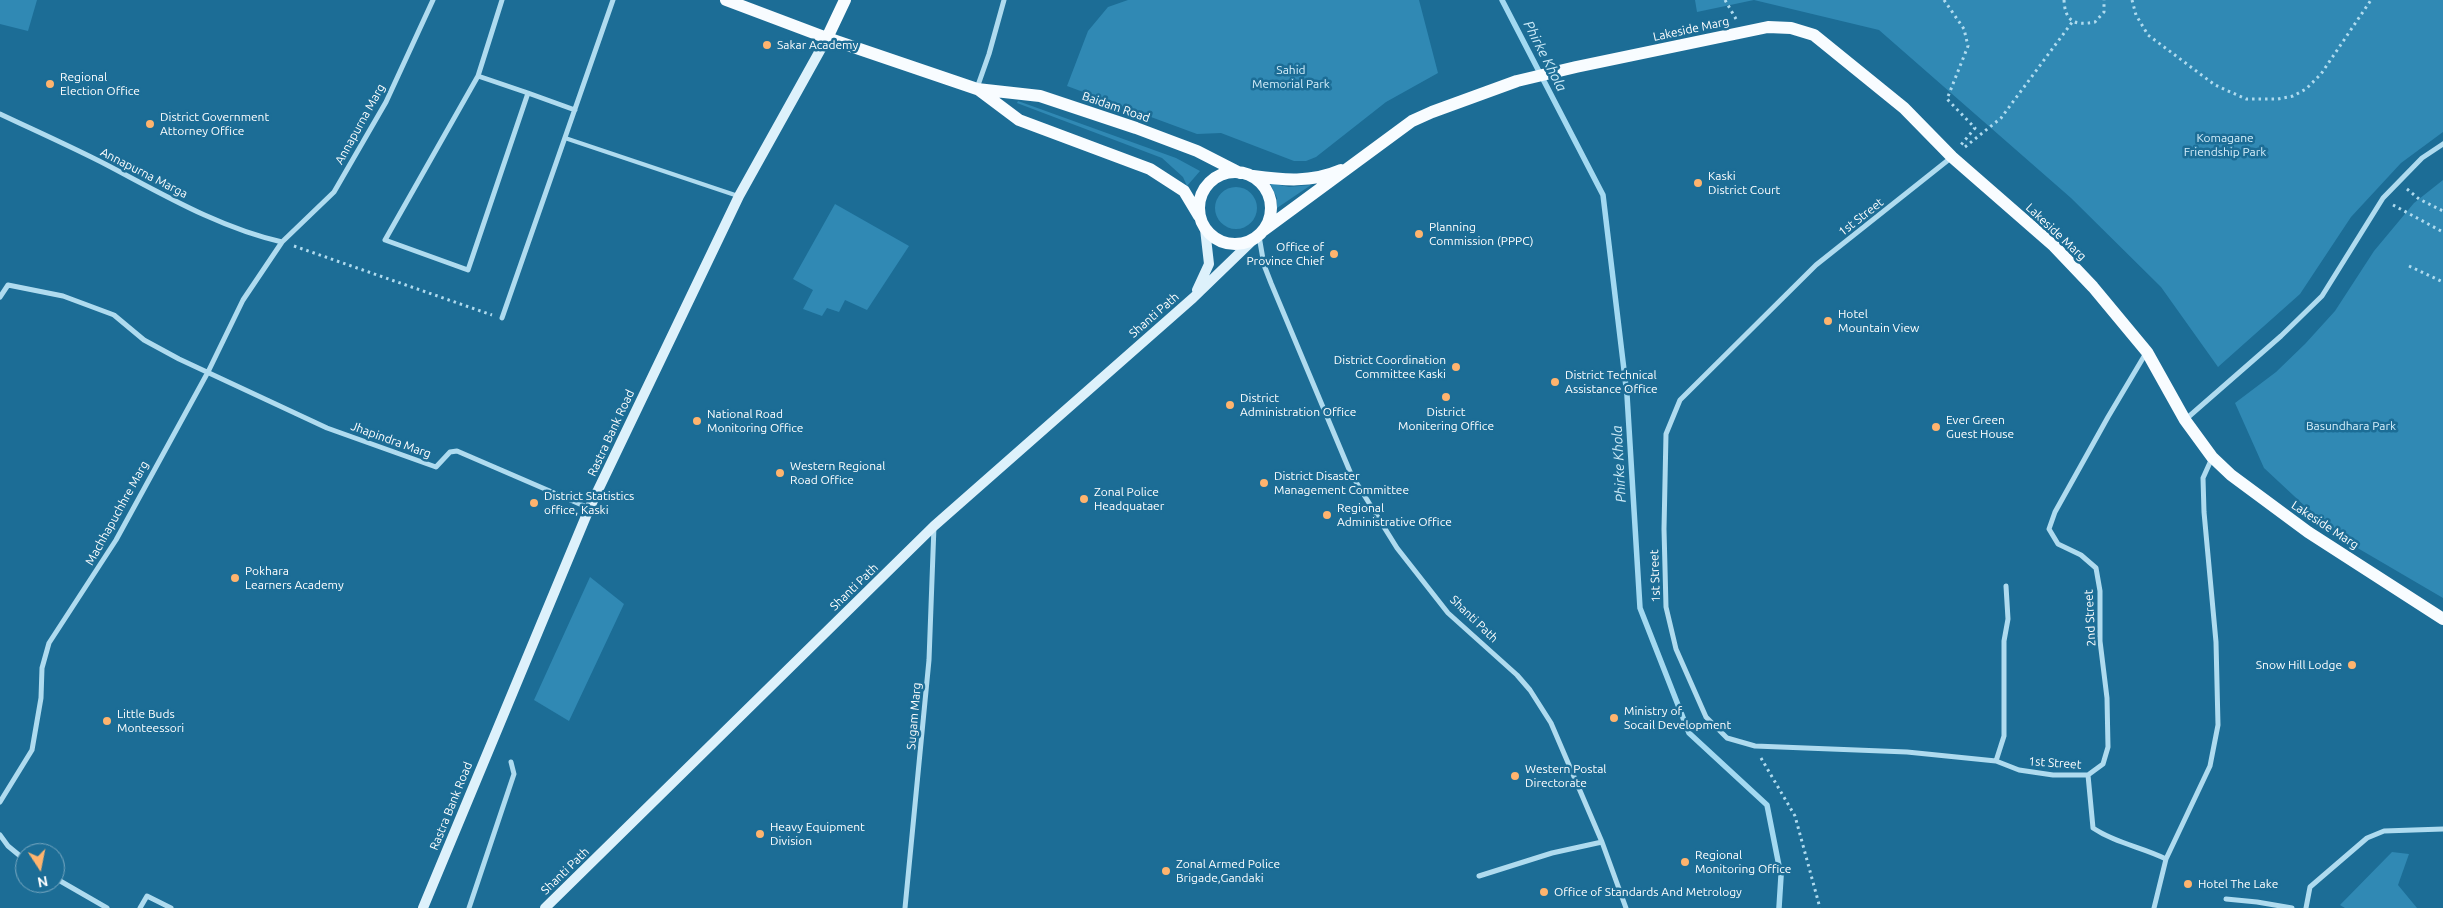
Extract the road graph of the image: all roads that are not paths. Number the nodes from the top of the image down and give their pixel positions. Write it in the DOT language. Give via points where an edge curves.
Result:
graph roads {
  1 [pos="433,0"];
  2 [pos="502,0"];
  3 [pos="613,0"];
  4 [pos="726,0"];
  5 [pos="845,0"];
  6 [pos="1004,0"];
  7 [pos="826,38"];
  8 [pos="1576,67"];
  9 [pos="478,76"];
  10 [pos="976,88"];
  11 [pos="528,93"];
  12 [pos="575,110"];
  13 [pos="0,114"];
  14 [pos="565,138"];
  15 [pos="2443,144"];
  16 [pos="1952,157"];
  17 [pos="1355,164"];
  18 [pos="1245,174"];
  19 [pos="739,196"];
  20 [pos="1199,216"];
  21 [pos="1205,228"];
  22 [pos="1258,235"];
  23 [pos="282,242"];
  24 [pos="0,297"];
  25 [pos="1193,298"];
  26 [pos="502,318"];
  27 [pos="2147,352"];
  28 [pos="208,372"];
  29 [pos="2185,420"];
  30 [pos="2212,457"];
  31 [pos="589,509"];
  32 [pos="934,526"];
  33 [pos="2006,586"];
  34 [pos="2443,619"];
  35 [pos="1996,761"];
  36 [pos="511,762"];
  37 [pos="2088,775"];
  38 [pos="0,802"];
  39 [pos="2443,828"];
  40 [pos="0,834"];
  41 [pos="1602,842"];
  42 [pos="15,852"];
  43 [pos="2166,859"];
  44 [pos="1479,876"];
  45 [pos="65,884"];
  46 [pos="2226,899"];
  47 [pos="107,908"];
  48 [pos="140,908"];
  49 [pos="171,908"];
  50 [pos="423,908"];
  51 [pos="469,908"];
  52 [pos="545,908"];
  53 [pos="905,908"];
  54 [pos="1626,908"];
  55 [pos="2154,908"];
  56 [pos="2292,908"];
  57 [pos="2306,908"];
  1 -- 23 [label="street, Annapurna Marg" via="386,102 334,192"];
  2 -- 9 [label="street"];
  3 -- 12 [label="street"];
  4 -- 7 [label="main road, Baidam Road"];
  5 -- 7 [label="main road"];
  6 -- 10 [label="street"];
  7 -- 10 [label="main road, Baidam Road"];
  7 -- 19 [label="main road, Rastra Bank Road"];
  8 -- 16 [label="main road, Lakeside Marg" via="1768,27 1791,28 1814,36 1904,108"];
  8 -- 17 [label="main road, Baidam Road" via="1517,81 1432,112 1412,121"];
  9 -- 11 [label="street"];
  9 -- 11 [label="street" via="385,240 468,270"];
  10 -- 18 [label="main road, Baidam Road" via="1040,96 1197,151"];
  10 -- 20 [label="main road, Baidam Road" via="1019,120 1157,173 1184,191"];
  11 -- 12 [label="street"];
  12 -- 14 [label="street"];
  13 -- 23 [label="street, Annapurna Marga" via="106,164 176,202 256,236"];
  14 -- 19 [label="lane"];
  14 -- 26 [label="street"];
  15 -- 29 [label="street" via="2422,158 2383,198 2322,296"];
  16 -- 27 [label="main road, Lakeside Marg" via="2054,246"];
  16 -- 35 [label="street, 1st Street" via="1816,265 1680,400 1666,434 1666,608 1676,649 1706,717 1727,738 1755,746 1907,752"];
  17 -- 18 [label="main road, Baidam Road" via="1331,175 1292,181"];
  17 -- 22 [label="main road, Baidam Road"];
  18 -- 20 [label="main road, Baidam Road" via="1230,173 1212,181 1201,196"];
  18 -- 22 [label="main road, Baidam Road" via="1263,185 1270,200 1271,216"];
  19 -- 31 [label="main road, Rastra Bank Road"];
  20 -- 21 [label="main road, Baidam Road"];
  21 -- 22 [label="main road, Baidam Road" via="1210,236 1226,244 1244,243"];
  21 -- 25 [label="main road, Shanti Path" via="1209,264"];
  22 -- 25 [label="main road, Shanti Path"];
  22 -- 41 [label="street, Shanti Path" via="1264,265 1351,474 1396,548 1448,613 1530,690 1550,724"];
  23 -- 28 [label="street, Machhapuchhre Marg" via="243,300"];
  24 -- 28 [label="street" via="8,285 63,296 114,315 144,340"];
  25 -- 32 [label="main road, Shanti Path"];
  27 -- 29 [label="main road, Lakeside Marg"];
  27 -- 37 [label="street, 2nd Street" via="2108,416 2048,529 2058,544 2081,554 2096,568 2100,590 2100,642 2107,698 2108,746 2102,764"];
  28 -- 31 [label="street, Jhapindra Marg" via="327,428 436,467 450,452 457,451"];
  28 -- 38 [label="street, Machhapuchhre Marg" via="116,540 49,644 42,668 41,698 32,750"];
  29 -- 30 [label="main road, Lakeside Marg"];
  30 -- 34 [label="main road, Lakeside Marg" via="2252,492 2308,532"];
  30 -- 43 [label="street" via="2203,478 2216,642 2218,725 2210,766"];
  31 -- 50 [label="main road, Rastra Bank Road"];
  32 -- 52 [label="main road, Shanti Path"];
  32 -- 53 [label="street, Sugam Marg" via="929,660"];
  33 -- 35 [label="street" via="2004,736"];
  35 -- 37 [label="street, 1st Street" via="2019,770 2053,775"];
  36 -- 51 [label="street" via="514,774"];
  37 -- 43 [label="street" via="2092,828 2106,837 2146,848"];
  39 -- 57 [label="street" via="2384,832 2367,838 2310,887"];
  40 -- 42 [label="street"];
  41 -- 44 [label="street" via="1552,853"];
  41 -- 54 [label="street, Shanti Path"];
  43 -- 55 [label="street"];
  45 -- 47 [label="street"];
  46 -- 56 [label="street"];
  48 -- 49 [label="street" via="147,896"];
}
